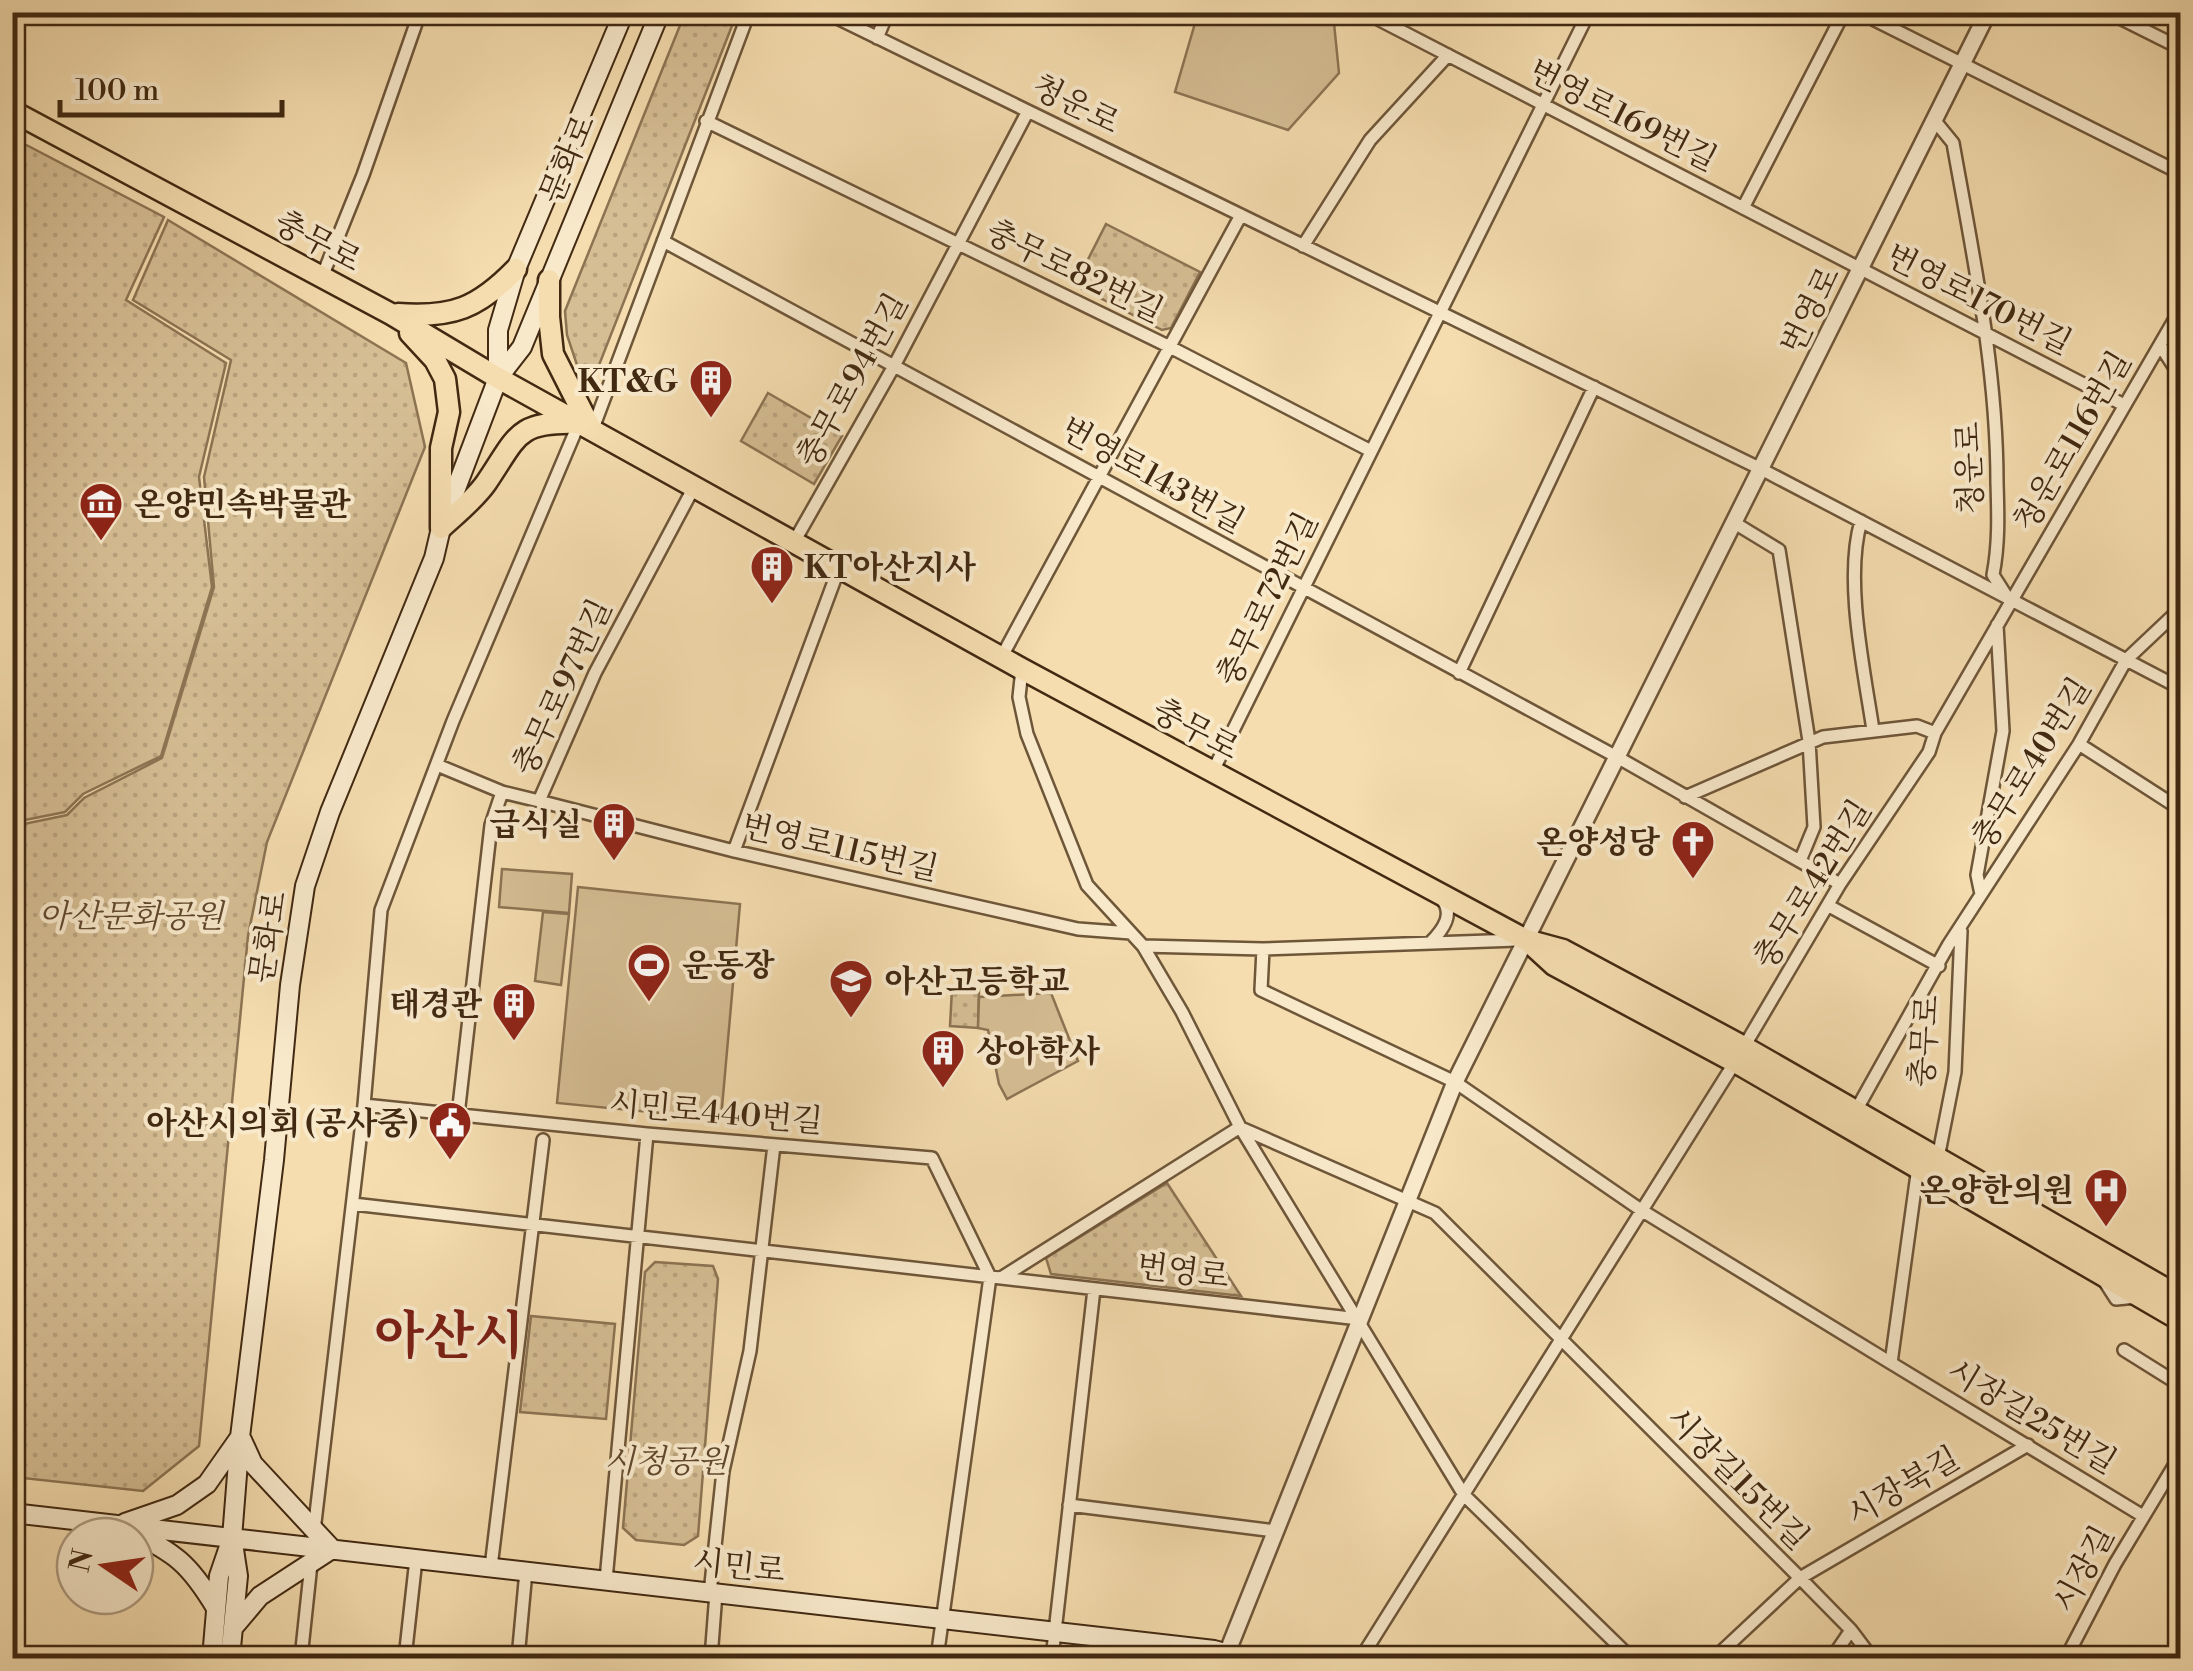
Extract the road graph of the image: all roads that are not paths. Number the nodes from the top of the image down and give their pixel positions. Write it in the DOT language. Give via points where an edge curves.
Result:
graph roads {
  1 [pos="420,12"];
  2 [pos="624,12"];
  3 [pos="660,12"];
  4 [pos="749,12"];
  5 [pos="825,12"];
  6 [pos="888,12"];
  7 [pos="1376,12"];
  8 [pos="1589,12"];
  9 [pos="1844,12"];
  10 [pos="1858,12"];
  11 [pos="1886,12"];
  12 [pos="1988,12"];
  13 [pos="2108,12"];
  14 [pos="1891,29"];
  15 [pos="877,38"];
  16 [pos="2180,48"];
  17 [pos="1448,55"];
  18 [pos="1962,64"];
  19 [pos="1544,104"];
  20 [pos="1028,111"];
  21 [pos="12,112"];
  22 [pos="706,121"];
  23 [pos="1935,121"];
  24 [pos="2180,174"];
  25 [pos="1743,208"];
  26 [pos="1241,215"];
  27 [pos="663,242"];
  28 [pos="957,244"];
  29 [pos="1303,246"];
  30 [pos="516,269"];
  31 [pos="1861,269"];
  32 [pos="322,277"];
  33 [pos="549,280"];
  34 [pos="2180,310"];
  35 [pos="1440,312"];
  36 [pos="391,314"];
  37 [pos="1987,334"];
  38 [pos="2160,345"];
  39 [pos="1170,346"];
  40 [pos="894,366"];
  41 [pos="2180,376"];
  42 [pos="498,378"];
  43 [pos="1594,388"];
  44 [pos="2124,405"];
  45 [pos="585,427"];
  46 [pos="1371,451"];
  47 [pos="1761,469"];
  48 [pos="1100,476"];
  49 [pos="694,487"];
  50 [pos="1860,521"];
  51 [pos="1733,522"];
  52 [pos="441,528"];
  53 [pos="794,542"];
  54 [pos="839,568"];
  55 [pos="1304,588"];
  56 [pos="2010,599"];
  57 [pos="2180,609"];
  58 [pos="1997,624"];
  59 [pos="1002,658"];
  60 [pos="2126,660"];
  61 [pos="1022,669"];
  62 [pos="1458,673"];
  63 [pos="2180,688"];
  64 [pos="1873,730"];
  65 [pos="1935,734"];
  66 [pos="1810,741"];
  67 [pos="2079,744"];
  68 [pos="1617,757"];
  69 [pos="436,764"];
  70 [pos="1212,772"];
  71 [pos="502,792"];
  72 [pos="1685,796"];
  73 [pos="539,801"];
  74 [pos="2180,809"];
  75 [pos="734,851"];
  76 [pos="1800,861"];
  77 [pos="1840,884"];
  78 [pos="1434,890"];
  79 [pos="1981,894"];
  80 [pos="1829,906"];
  81 [pos="1961,926"];
  82 [pos="1131,933"];
  83 [pos="1526,940"];
  84 [pos="1430,943"];
  85 [pos="1143,946"];
  86 [pos="1263,949"];
  87 [pos="1939,966"];
  88 [pos="1739,1055"];
  89 [pos="1455,1082"];
  90 [pos="364,1106"];
  91 [pos="458,1115"];
  92 [pos="1851,1118"];
  93 [pos="1240,1128"];
  94 [pos="647,1134"];
  95 [pos="543,1140"];
  96 [pos="774,1145"];
  97 [pos="1938,1158"];
  98 [pos="1918,1166"];
  99 [pos="1406,1200"];
  100 [pos="352,1204"];
  101 [pos="1641,1210"];
  102 [pos="531,1225"];
  103 [pos="637,1237"];
  104 [pos="761,1251"];
  105 [pos="996,1278"];
  106 [pos="1094,1289"];
  107 [pos="2180,1297"];
  108 [pos="1359,1319"];
  109 [pos="2180,1320"];
  110 [pos="1561,1342"];
  111 [pos="2124,1350"];
  112 [pos="1892,1363"];
  113 [pos="2180,1384"];
  114 [pos="240,1437"];
  115 [pos="2028,1445"];
  116 [pos="2180,1456"];
  117 [pos="1464,1495"];
  118 [pos="1069,1505"];
  119 [pos="12,1513"];
  120 [pos="146,1516"];
  121 [pos="2143,1516"];
  122 [pos="55,1518"];
  123 [pos="155,1529"];
  124 [pos="314,1530"];
  125 [pos="1275,1531"];
  126 [pos="232,1538"];
  127 [pos="155,1543"];
  128 [pos="332,1549"];
  129 [pos="416,1559"];
  130 [pos="311,1564"];
  131 [pos="491,1567"];
  132 [pos="526,1572"];
  133 [pos="1800,1578"];
  134 [pos="606,1580"];
  135 [pos="713,1593"];
  136 [pos="216,1608"];
  137 [pos="943,1619"];
  138 [pos="233,1628"];
  139 [pos="1851,1630"];
  140 [pos="1055,1632"];
  141 [pos="1232,1657"];
  142 [pos="212,1658"];
  143 [pos="230,1658"];
  144 [pos="301,1658"];
  145 [pos="405,1658"];
  146 [pos="518,1658"];
  147 [pos="711,1658"];
  148 [pos="937,1658"];
  149 [pos="1052,1658"];
  150 [pos="1361,1658"];
  151 [pos="1630,1658"];
  152 [pos="1720,1658"];
  153 [pos="1832,1658"];
  154 [pos="1872,1658"];
  155 [pos="2066,1658"];
  1 -- 32 [label="street"];
  2 -- 30 [label="main road, 문화로"];
  3 -- 33 [label="main road, 문화로"];
  4 -- 22 [label="street"];
  5 -- 15 [label="street, 청운로"];
  6 -- 15 [label="street"];
  7 -- 17 [label="street, 번영로169번길" via="1376,18"];
  8 -- 19 [label="street, 충무로72번길"];
  9 -- 25 [label="street, 번영로169번길"];
  10 -- 14 [label="street"];
  11 -- 14 [label="street"];
  12 -- 18 [label="street, 번영로"];
  13 -- 16 [label="street"];
  14 -- 18 [label="street"];
  15 -- 20 [label="street, 청운로"];
  17 -- 19 [label="street, 번영로169번길"];
  17 -- 29 [label="street" via="1370,140"];
  18 -- 23 [label="street, 번영로"];
  18 -- 24 [label="street"];
  19 -- 25 [label="street, 번영로169번길"];
  19 -- 35 [label="street, 충무로72번길"];
  20 -- 26 [label="street, 청운로"];
  20 -- 28 [label="street, 충무로94번길"];
  21 -- 32 [label="main road, 충무로"];
  22 -- 27 [label="street"];
  22 -- 28 [label="street"];
  23 -- 31 [label="street, 번영로"];
  23 -- 37 [label="street" via="1953,143"];
  25 -- 31 [label="street, 번영로169번길"];
  26 -- 29 [label="street, 청운로"];
  26 -- 39 [label="street, 충무로82번길"];
  27 -- 40 [label="street, 번영로143번길"];
  27 -- 45 [label="street"];
  28 -- 39 [label="street, 충무로82번길"];
  28 -- 40 [label="street, 충무로94번길"];
  29 -- 35 [label="street, 청운로"];
  30 -- 36 [label="main road" via="472,306 429,316"];
  30 -- 42 [label="main road, 문화로" via="498,330"];
  31 -- 37 [label="street, 번영로170번길"];
  31 -- 47 [label="street, 번영로"];
  32 -- 36 [label="main road, 충무로"];
  33 -- 42 [label="main road, 문화로" via="522,347"];
  33 -- 45 [label="main road" via="554,354"];
  34 -- 38 [label="street, 청운로116번길"];
  35 -- 43 [label="street, 청운로"];
  35 -- 46 [label="street, 충무로72번길"];
  36 -- 42 [label="main road, 충무로"];
  36 -- 52 [label="main road" via="445,379"];
  37 -- 44 [label="street, 번영로170번길"];
  37 -- 56 [label="street, 청운로" via="1997,428 1993,575"];
  38 -- 41 [label="street"];
  38 -- 44 [label="street, 청운로116번길"];
  39 -- 46 [label="street"];
  39 -- 48 [label="street, 충무로82번길"];
  40 -- 48 [label="street, 번영로143번길"];
  40 -- 53 [label="street, 충무로94번길"];
  42 -- 45 [label="main road, 충무로"];
  42 -- 52 [label="main road, 문화로"];
  43 -- 47 [label="street, 청운로"];
  43 -- 62 [label="street"];
  44 -- 56 [label="street, 청운로116번길"];
  45 -- 49 [label="main road, 충무로"];
  45 -- 52 [label="main road" via="529,427"];
  45 -- 69 [label="street"];
  46 -- 55 [label="street, 충무로72번길"];
  47 -- 50 [label="street, 청운로"];
  47 -- 51 [label="street, 번영로"];
  48 -- 55 [label="street, 번영로143번길"];
  48 -- 59 [label="street, 충무로82번길"];
  49 -- 53 [label="main road, 충무로"];
  49 -- 73 [label="street, 충무로97번길" via="595,674"];
  50 -- 56 [label="street, 청운로"];
  50 -- 64 [label="street" via="1858,624"];
  51 -- 66 [label="street" via="1779,550"];
  51 -- 68 [label="street, 번영로"];
  52 -- 114 [label="main road, 문화로" via="305,886"];
  53 -- 54 [label="main road, 충무로"];
  54 -- 59 [label="main road, 충무로"];
  54 -- 75 [label="street"];
  55 -- 62 [label="street, 번영로143번길"];
  55 -- 70 [label="street, 충무로72번길"];
  56 -- 58 [label="street, 충무로42번길"];
  56 -- 60 [label="street, 청운로"];
  57 -- 60 [label="street, 충무로40번길"];
  58 -- 65 [label="street, 충무로42번길"];
  58 -- 79 [label="street, 충무로40번길" via="2002,731 1977,875"];
  59 -- 61 [label="main road, 충무로"];
  60 -- 63 [label="street, 청운로"];
  60 -- 67 [label="street, 충무로40번길"];
  61 -- 70 [label="main road, 충무로"];
  61 -- 82 [label="street" via="1026,734 1072,855 1087,886"];
  62 -- 68 [label="street, 번영로143번길"];
  64 -- 65 [label="street" via="1918,726"];
  64 -- 66 [label="street"];
  65 -- 77 [label="street, 충무로42번길"];
  66 -- 72 [label="street"];
  66 -- 76 [label="street" via="1814,828"];
  67 -- 74 [label="street"];
  67 -- 79 [label="street, 충무로40번길"];
  68 -- 72 [label="street"];
  68 -- 83 [label="street, 번영로"];
  69 -- 71 [label="street"];
  69 -- 90 [label="street" via="381,910"];
  70 -- 78 [label="main road, 충무로"];
  71 -- 73 [label="street, 충무로97번길"];
  71 -- 91 [label="street, 충무로97번길" via="491,825"];
  72 -- 76 [label="street"];
  73 -- 75 [label="street, 번영로115번길"];
  75 -- 82 [label="street, 번영로115번길" via="1078,929"];
  76 -- 77 [label="street"];
  77 -- 80 [label="street, 충무로42번길"];
  78 -- 83 [label="main road, 충무로"];
  78 -- 84 [label="street" via="1446,902 1448,917"];
  79 -- 81 [label="street, 충무로40번길"];
  80 -- 87 [label="street"];
  80 -- 88 [label="street, 충무로42번길"];
  81 -- 87 [label="street, 충무로40번길"];
  81 -- 97 [label="street, 충무로" via="1956,1072"];
  82 -- 85 [label="street"];
  83 -- 84 [label="street"];
  83 -- 88 [label="main road, 충무로" via="1554,965"];
  83 -- 89 [label="street, 번영로"];
  84 -- 86 [label="street"];
  85 -- 86 [label="street"];
  85 -- 93 [label="street"];
  86 -- 89 [label="street" via="1260,990"];
  87 -- 92 [label="street, 충무로40번길"];
  88 -- 92 [label="main road, 충무로"];
  88 -- 101 [label="street, 충무로42번길"];
  89 -- 99 [label="street, 번영로"];
  89 -- 101 [label="street, 시장길25번길"];
  90 -- 91 [label="street, 시민로440번길"];
  90 -- 100 [label="street"];
  91 -- 94 [label="street, 시민로440번길"];
  92 -- 97 [label="main road, 충무로"];
  92 -- 98 [label="main road, 충무로"];
  93 -- 99 [label="street"];
  93 -- 105 [label="street"];
  93 -- 108 [label="street"];
  94 -- 96 [label="street, 시민로440번길"];
  94 -- 103 [label="street"];
  95 -- 102 [label="street"];
  96 -- 104 [label="street"];
  96 -- 105 [label="street, 시민로440번길" via="932,1158"];
  97 -- 107 [label="main road, 충무로"];
  98 -- 109 [label="main road, 충무로"];
  98 -- 112 [label="street"];
  99 -- 108 [label="street, 번영로"];
  99 -- 110 [label="street, 시장길15번길" via="1434,1213"];
  100 -- 102 [label="street"];
  100 -- 124 [label="street"];
  101 -- 110 [label="street, 충무로42번길"];
  101 -- 112 [label="street, 시장길25번길"];
  102 -- 103 [label="street"];
  102 -- 131 [label="street"];
  103 -- 104 [label="street"];
  103 -- 134 [label="street"];
  104 -- 105 [label="street"];
  104 -- 135 [label="street" via="750,1351 723,1470"];
  105 -- 106 [label="street, 번영로"];
  105 -- 137 [label="street"];
  106 -- 108 [label="street, 번영로"];
  106 -- 118 [label="street"];
  108 -- 117 [label="street"];
  108 -- 125 [label="street, 번영로"];
  110 -- 117 [label="street, 충무로42번길"];
  110 -- 133 [label="street, 시장길15번길"];
  111 -- 113 [label="street"];
  112 -- 115 [label="street, 시장길25번길"];
  114 -- 120 [label="main road" via="207,1484"];
  114 -- 124 [label="main road" via="252,1464"];
  114 -- 126 [label="main road, 문화로"];
  115 -- 121 [label="street, 시장길25번길"];
  115 -- 133 [label="street, 시장북길"];
  116 -- 121 [label="street, 시장길"];
  117 -- 150 [label="street, 충무로42번길"];
  117 -- 151 [label="street"];
  118 -- 125 [label="street"];
  118 -- 140 [label="street"];
  119 -- 122 [label="main road, 시민로"];
  121 -- 155 [label="street, 시장길"];
  123 -- 126 [label="main road, 시민로"];
  124 -- 128 [label="main road"];
  125 -- 141 [label="street, 번영로"];
  126 -- 128 [label="main road, 시민로"];
  126 -- 136 [label="main road, 문화로"];
  126 -- 138 [label="main road, 문화로" via="238,1576"];
  127 -- 136 [label="main road" via="196,1574"];
  128 -- 129 [label="main road, 시민로"];
  128 -- 130 [label="main road"];
  129 -- 131 [label="main road, 시민로"];
  129 -- 145 [label="street"];
  130 -- 138 [label="main road" via="260,1596"];
  130 -- 144 [label="street"];
  131 -- 132 [label="main road, 시민로"];
  132 -- 134 [label="main road, 시민로"];
  132 -- 146 [label="street"];
  133 -- 139 [label="street, 시장길15번길"];
  133 -- 152 [label="street, 시장북길"];
  134 -- 135 [label="main road, 시민로"];
  135 -- 137 [label="main road, 시민로"];
  135 -- 147 [label="street"];
  136 -- 142 [label="main road, 문화로"];
  137 -- 140 [label="main road, 시민로"];
  137 -- 148 [label="street"];
  138 -- 143 [label="main road, 문화로"];
  139 -- 153 [label="street"];
  139 -- 154 [label="street, 시장길15번길"];
  140 -- 141 [label="main road, 시민로"];
  140 -- 149 [label="street"];
}
